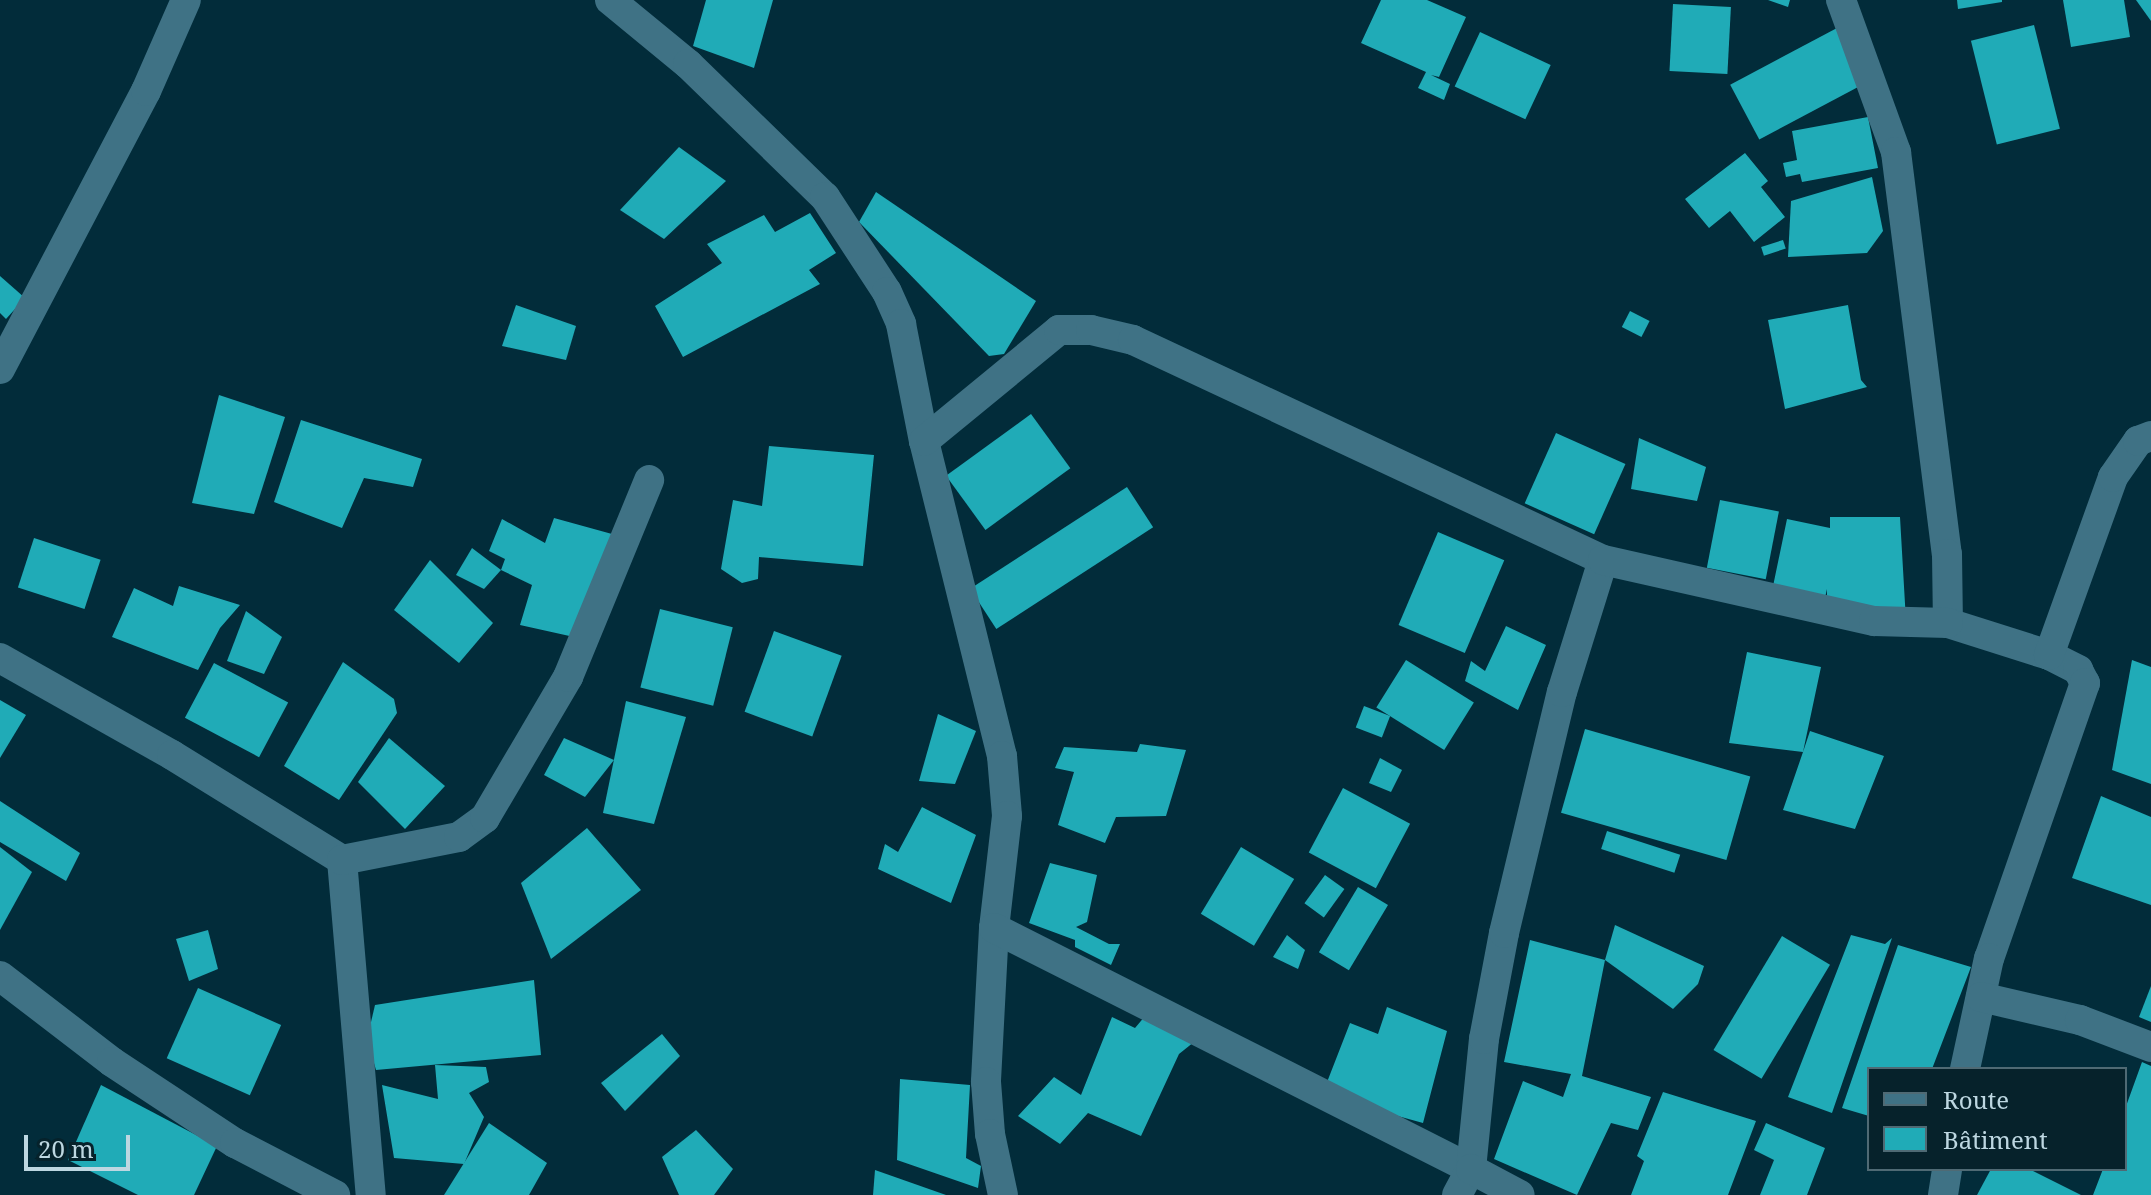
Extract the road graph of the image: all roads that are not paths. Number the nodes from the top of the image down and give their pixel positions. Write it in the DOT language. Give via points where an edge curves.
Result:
graph roads {
  1 [pos="186,0"];
  2 [pos="610,0"];
  3 [pos="1841,0"];
  4 [pos="0,369"];
  5 [pos="2151,436"];
  6 [pos="924,441"];
  7 [pos="649,480"];
  8 [pos="1603,560"];
  9 [pos="1948,623"];
  10 [pos="2049,655"];
  11 [pos="0,658"];
  12 [pos="342,860"];
  13 [pos="994,928"];
  14 [pos="0,976"];
  15 [pos="1981,997"];
  16 [pos="2151,1047"];
  17 [pos="1965,1067"];
  18 [pos="1947,1171"];
  19 [pos="1464,1182"];
  20 [pos="335,1195"];
  21 [pos="371,1195"];
  22 [pos="1003,1195"];
  23 [pos="1520,1195"];
  24 [pos="1943,1195"];
  1 -- 4 [label="street" via="146,91"];
  2 -- 6 [label="street" via="688,64 825,197 887,292 901,324"];
  3 -- 9 [label="street" via="1896,152 1947,554"];
  5 -- 10 [label="street" via="2138,441 2113,477"];
  6 -- 8 [label="street" via="1059,330 1091,330 1133,340"];
  6 -- 13 [label="street" via="1002,756 1007,816"];
  7 -- 12 [label="street" via="568,677 485,818 459,837"];
  8 -- 9 [label="street" via="1874,621"];
  8 -- 19 [label="street" via="1562,692 1504,933"];
  9 -- 10 [label="street"];
  10 -- 15 [label="street" via="2078,670 2085,683 1989,958"];
  11 -- 12 [label="street"];
  12 -- 21 [label="street"];
  13 -- 19 [label="street"];
  13 -- 22 [label="street" via="986,1082"];
  14 -- 20 [label="street" via="112,1062 235,1143"];
  15 -- 16 [label="street" via="2080,1020"];
  15 -- 17 [label="street"];
  18 -- 24 [label="street"];
  19 -- 23 [label="street"];
}
